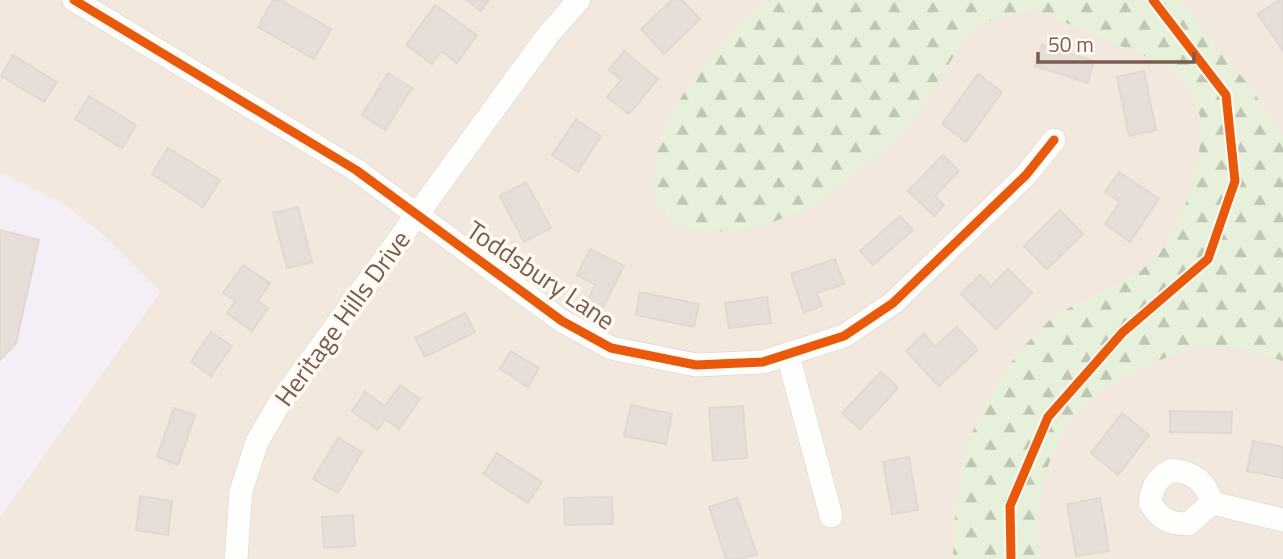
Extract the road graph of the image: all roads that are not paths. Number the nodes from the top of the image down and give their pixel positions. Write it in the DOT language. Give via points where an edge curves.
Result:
graph roads {
  1 [pos="74,0"];
  2 [pos="579,0"];
  3 [pos="1054,140"];
  4 [pos="417,214"];
  5 [pos="789,355"];
  6 [pos="1212,503"];
  7 [pos="831,516"];
  8 [pos="1283,520"];
  9 [pos="236,559"];
  1 -- 4 [label="street, Toddsbury Lane" via="312,142"];
  2 -- 4 [label="street, Heritage Hills Drive" via="548,35"];
  3 -- 5 [label="street, Toddsbury Lane" via="1026,175 893,303 844,336"];
  4 -- 5 [label="street, Toddsbury Lane" via="562,321 611,348 696,365 763,362"];
  4 -- 9 [label="street, Heritage Hills Drive" via="279,404 257,442 241,491"];
  5 -- 7 [label="street"];
  6 -- 8 [label="street"];
}
